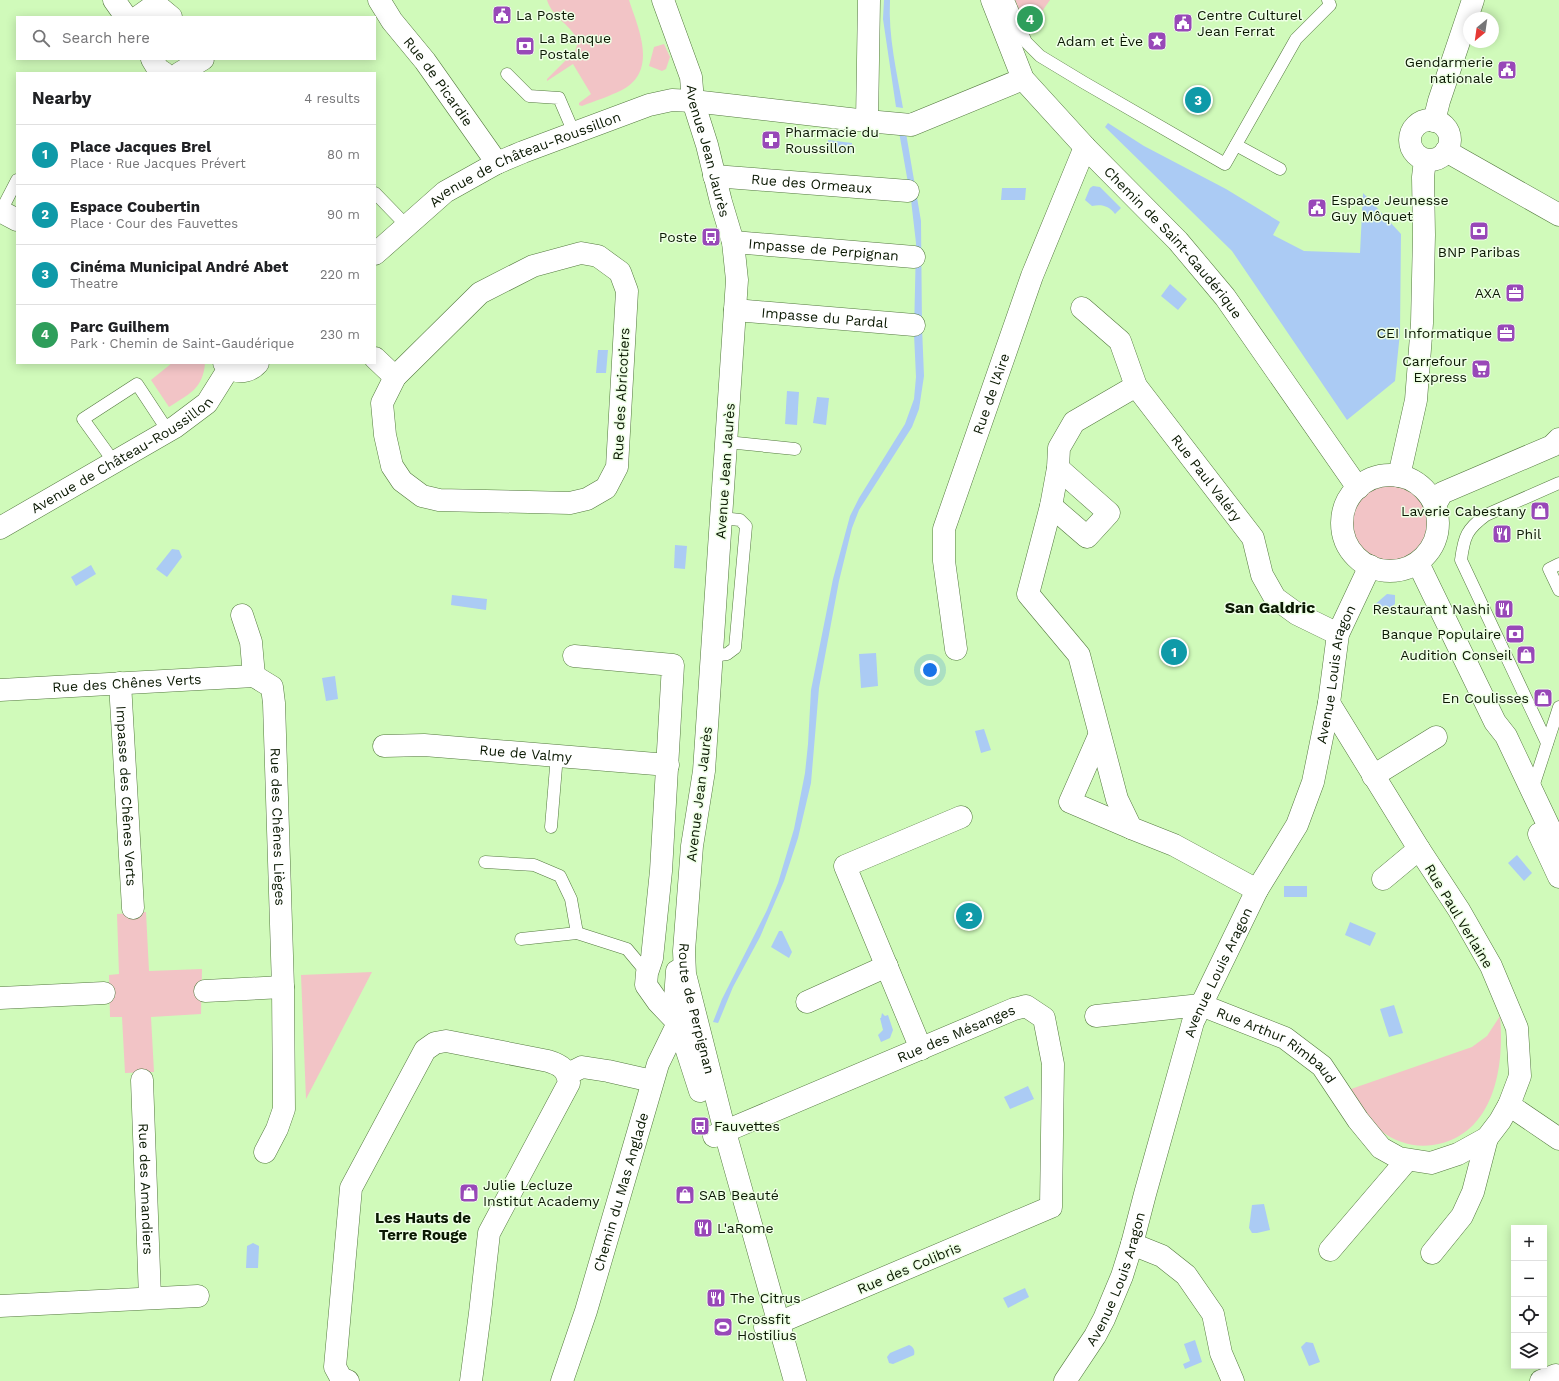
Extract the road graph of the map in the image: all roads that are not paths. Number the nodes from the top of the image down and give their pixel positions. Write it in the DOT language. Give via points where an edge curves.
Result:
graph roads {
  1 [pos="114,0"];
  2 [pos="379,0"];
  3 [pos="663,0"];
  4 [pos="869,0"];
  5 [pos="992,0"];
  6 [pos="1008,0"];
  7 [pos="1328,0"];
  8 [pos="1473,0"];
  9 [pos="125,16"];
  10 [pos="139,16"];
  11 [pos="169,16"];
  12 [pos="153,60"];
  13 [pos="201,60"];
  14 [pos="162,72"];
  15 [pos="182,72"];
  16 [pos="507,74"];
  17 [pos="1023,79"];
  18 [pos="693,101"];
  19 [pos="1434,121"];
  20 [pos="867,122"];
  21 [pos="574,133"];
  22 [pos="1236,145"];
  23 [pos="1085,147"];
  24 [pos="1446,151"];
  25 [pos="1425,160"];
  26 [pos="497,163"];
  27 [pos="1280,169"];
  28 [pos="714,176"];
  29 [pos="16,183"];
  30 [pos="908,191"];
  31 [pos="376,194"];
  32 [pos="4,213"];
  33 [pos="1559,214"];
  34 [pos="407,226"];
  35 [pos="733,242"];
  36 [pos="376,253"];
  37 [pos="914,257"];
  38 [pos="1082,308"];
  39 [pos="735,310"];
  40 [pos="914,325"];
  41 [pos="376,359"];
  42 [pos="257,364"];
  43 [pos="227,366"];
  44 [pos="395,377"];
  45 [pos="1136,386"];
  46 [pos="168,431"];
  47 [pos="1559,439"];
  48 [pos="727,442"];
  49 [pos="795,450"];
  50 [pos="114,462"];
  51 [pos="1058,468"];
  52 [pos="1399,476"];
  53 [pos="1559,483"];
  54 [pos="1358,488"];
  55 [pos="1435,505"];
  56 [pos="1051,506"];
  57 [pos="0,528"];
  58 [pos="1418,563"];
  59 [pos="1559,564"];
  60 [pos="1370,566"];
  61 [pos="1559,590"];
  62 [pos="242,615"];
  63 [pos="1338,634"];
  64 [pos="956,649"];
  65 [pos="574,656"];
  66 [pos="254,676"];
  67 [pos="120,683"];
  68 [pos="0,690"];
  69 [pos="1329,703"];
  70 [pos="1559,707"];
  71 [pos="1495,722"];
  72 [pos="1099,736"];
  73 [pos="1436,738"];
  74 [pos="1548,743"];
  75 [pos="384,746"];
  76 [pos="557,755"];
  77 [pos="668,765"];
  78 [pos="1373,776"];
  79 [pos="1532,792"];
  80 [pos="961,817"];
  81 [pos="551,827"];
  82 [pos="1131,828"];
  83 [pos="1559,848"];
  84 [pos="1419,849"];
  85 [pos="484,862"];
  86 [pos="1559,878"];
  87 [pos="1382,879"];
  88 [pos="1257,890"];
  89 [pos="133,908"];
  90 [pos="577,933"];
  91 [pos="521,939"];
  92 [pos="684,951"];
  93 [pos="887,966"];
  94 [pos="647,973"];
  95 [pos="283,987"];
  96 [pos="205,991"];
  97 [pos="104,993"];
  98 [pos="0,998"];
  99 [pos="806,1002"];
  100 [pos="1201,1004"];
  101 [pos="1096,1016"];
  102 [pos="687,1020"];
  103 [pos="921,1049"];
  104 [pos="568,1074"];
  105 [pos="142,1080"];
  106 [pos="652,1081"];
  107 [pos="1509,1105"];
  108 [pos="720,1134"];
  109 [pos="1487,1138"];
  110 [pos="1559,1139"];
  111 [pos="265,1152"];
  112 [pos="1407,1160"];
  113 [pos="1051,1207"];
  114 [pos="1132,1244"];
  115 [pos="1330,1250"];
  116 [pos="1432,1253"];
  117 [pos="198,1296"];
  118 [pos="150,1298"];
  119 [pos="0,1306"];
  120 [pos="772,1325"];
  121 [pos="348,1381"];
  122 [pos="471,1381"];
  123 [pos="562,1381"];
  124 [pos="780,1381"];
  125 [pos="795,1381"];
  126 [pos="1065,1381"];
  127 [pos="1233,1381"];
  1 -- 9 [label="street"];
  2 -- 26 [label="street, Rue de Picardie"];
  3 -- 18 [label="street, Avenue Jean Jaurès" via="691,77"];
  4 -- 20 [label="street"];
  5 -- 17 [label="street, Chemin de Saint-Gaudérique"];
  6 -- 22 [label="lane" via="1026,42 1040,56 1225,164"];
  7 -- 22 [label="lane" via="1330,5 1296,39"];
  8 -- 19 [label="street"];
  10 -- 11 [label="street" via="152,7 159,7"];
  12 -- 14 [label="street"];
  13 -- 15 [label="street"];
  16 -- 21 [label="lane" via="529,96 559,98"];
  17 -- 20 [label="street, Avenue de Château-Roussillon" via="903,124"];
  17 -- 23 [label="street, Chemin de Saint-Gaudérique"];
  18 -- 20 [label="street, Avenue de Château-Roussillon"];
  18 -- 21 [label="street, Avenue de Château-Roussillon" via="672,100 649,105"];
  18 -- 28 [label="street, Avenue Jean Jaurès"];
  19 -- 24 [label="street" via="1443,125 1447,131 1449,143"];
  19 -- 25 [label="street" via="1418,124 1410,134 1414,153"];
  21 -- 26 [label="street, Avenue de Château-Roussillon"];
  22 -- 27 [label="lane"];
  23 -- 54 [label="street, Chemin de Saint-Gaudérique" via="1178,241 1225,297"];
  23 -- 64 [label="street, Rue de l'Aire" via="1032,276 944,529 944,561"];
  24 -- 25 [label="street" via="1438,158"];
  24 -- 33 [label="street"];
  25 -- 52 [label="street" via="1422,323 1416,400"];
  26 -- 34 [label="street, Avenue de Château-Roussillon" via="445,192"];
  28 -- 30 [label="street, Rue des Ormeaux"];
  28 -- 35 [label="street, Avenue Jean Jaurès"];
  29 -- 32 [label="lane"];
  31 -- 34 [label="lane"];
  34 -- 36 [label="street, Avenue de Château-Roussillon"];
  35 -- 37 [label="street, Impasse de Perpignan"];
  35 -- 39 [label="street, Avenue Jean Jaurès" via="737,280"];
  38 -- 45 [label="street, Rue Paul Valéry" via="1120,342"];
  39 -- 40 [label="street, Impasse du Pardal"];
  39 -- 48 [label="street, Avenue Jean Jaurès"];
  41 -- 44 [label="street"];
  42 -- 43 [label="street" via="242,372"];
  43 -- 46 [label="street, Avenue de Château-Roussillon" via="207,403"];
  44 -- 44 [label="street, Rue des Abricotiers" via="382,403 392,466 402,481 422,496 439,500 570,503 588,499 606,488 618,467 627,292 620,272 598,256 581,253 533,266 480,293"];
  45 -- 51 [label="street" via="1074,422 1059,448"];
  45 -- 63 [label="street, Rue Paul Valéry" via="1253,538 1262,575 1275,598 1297,614"];
  46 -- 50 [label="street, Avenue de Château-Roussillon"];
  46 -- 50 [label="lane" via="137,384 84,419"];
  47 -- 55 [label="street" via="1552,446 1442,493"];
  48 -- 49 [label="lane"];
  48 -- 92 [label="street, Avenue Jean Jaurès" via="704,771 692,846"];
  50 -- 57 [label="street, Avenue de Château-Roussillon"];
  51 -- 56 [label="street"];
  51 -- 56 [label="street" via="1109,513 1087,537"];
  52 -- 54 [label="street" via="1384,476 1370,480"];
  52 -- 55 [label="street" via="1420,486"];
  53 -- 74 [label="lane" via="1486,514 1466,535 1461,560"];
  54 -- 60 [label="street" via="1349,498 1344,511 1343,529 1347,544 1357,557"];
  55 -- 58 [label="street" via="1438,529 1433,546"];
  56 -- 72 [label="street" via="1028,594 1079,655"];
  58 -- 60 [label="street" via="1386,571"];
  58 -- 71 [label="street"];
  59 -- 61 [label="lane" via="1550,569"];
  60 -- 63 [label="street, Avenue Louis Aragon"];
  62 -- 66 [label="street" via="251,642"];
  63 -- 69 [label="street, Avenue Louis Aragon"];
  65 -- 77 [label="street" via="673,665"];
  66 -- 67 [label="street, Rue des Chênes Verts"];
  66 -- 95 [label="street, Rue des Chênes Lièges" via="272,687 274,703"];
  67 -- 68 [label="street, Rue des Chênes Verts"];
  67 -- 89 [label="street, Impasse des Chênes Verts"];
  69 -- 78 [label="street, Rue Paul Verlaine"];
  69 -- 88 [label="street, Avenue Louis Aragon" via="1313,782 1296,825"];
  70 -- 74 [label="lane"];
  71 -- 79 [label="street" via="1506,736"];
  71 -- 86 [label="street" via="1496,738"];
  72 -- 82 [label="street" via="1117,799"];
  72 -- 82 [label="street" via="1070,802"];
  73 -- 78 [label="street"];
  74 -- 79 [label="lane"];
  75 -- 76 [label="street, Rue de Valmy" via="424,745"];
  76 -- 77 [label="street, Rue de Valmy"];
  76 -- 81 [label="lane"];
  77 -- 94 [label="street" via="661,871 652,958"];
  78 -- 84 [label="street, Rue Paul Verlaine"];
  79 -- 83 [label="street"];
  80 -- 93 [label="street" via="845,866"];
  82 -- 88 [label="street" via="1174,845"];
  84 -- 87 [label="street, Rue Paul Verlaine"];
  84 -- 107 [label="street, Rue Paul Verlaine" via="1459,910 1491,966 1517,1028 1520,1076"];
  85 -- 90 [label="lane" via="534,865 560,876 571,899"];
  88 -- 100 [label="street, Avenue Louis Aragon"];
  90 -- 91 [label="lane"];
  90 -- 94 [label="lane" via="627,949"];
  92 -- 102 [label="street, Route de Perpignan"];
  93 -- 99 [label="street"];
  93 -- 103 [label="street"];
  94 -- 102 [label="street" via="646,985 658,1002"];
  95 -- 96 [label="street"];
  95 -- 111 [label="street, Rue des Chênes Lièges" via="284,1108 277,1130"];
  97 -- 98 [label="street"];
  100 -- 101 [label="street"];
  100 -- 112 [label="street, Rue Arthur Rimbaud" via="1286,1038 1322,1066 1358,1120 1381,1148"];
  100 -- 114 [label="street, Avenue Louis Aragon" via="1193,1022"];
  102 -- 106 [label="street, Chemin du Mas Anglade" via="658,1064"];
  102 -- 108 [label="street, Route de Perpignan"];
  103 -- 108 [label="street, Rue des Mésanges"];
  103 -- 113 [label="street, Rue des Mésanges" via="1014,1009 1026,1006 1044,1018 1053,1064"];
  104 -- 106 [label="street" via="582,1067"];
  104 -- 121 [label="street" via="559,1065 548,1061 446,1041 436,1043 425,1050 350,1188 335,1367 341,1378"];
  104 -- 122 [label="street" via="569,1083 489,1234"];
  105 -- 118 [label="street, Rue des Amandiers"];
  106 -- 123 [label="street, Chemin du Mas Anglade" via="586,1311"];
  107 -- 109 [label="street, Rue Paul Verlaine"];
  107 -- 110 [label="street"];
  108 -- 120 [label="street, Route de Perpignan"];
  109 -- 112 [label="street, Rue Arthur Rimbaud" via="1458,1154 1431,1163"];
  109 -- 116 [label="street" via="1472,1192 1462,1216"];
  112 -- 115 [label="street"];
  113 -- 120 [label="street, Rue des Colibris"];
  114 -- 126 [label="street, Avenue Louis Aragon" via="1104,1319"];
  114 -- 127 [label="street" via="1162,1256 1186,1275 1213,1314 1221,1353"];
  117 -- 118 [label="street"];
  118 -- 119 [label="street"];
  120 -- 124 [label="street, Route de Perpignan"];
  120 -- 125 [label="street, Route de Perpignan"];
}
